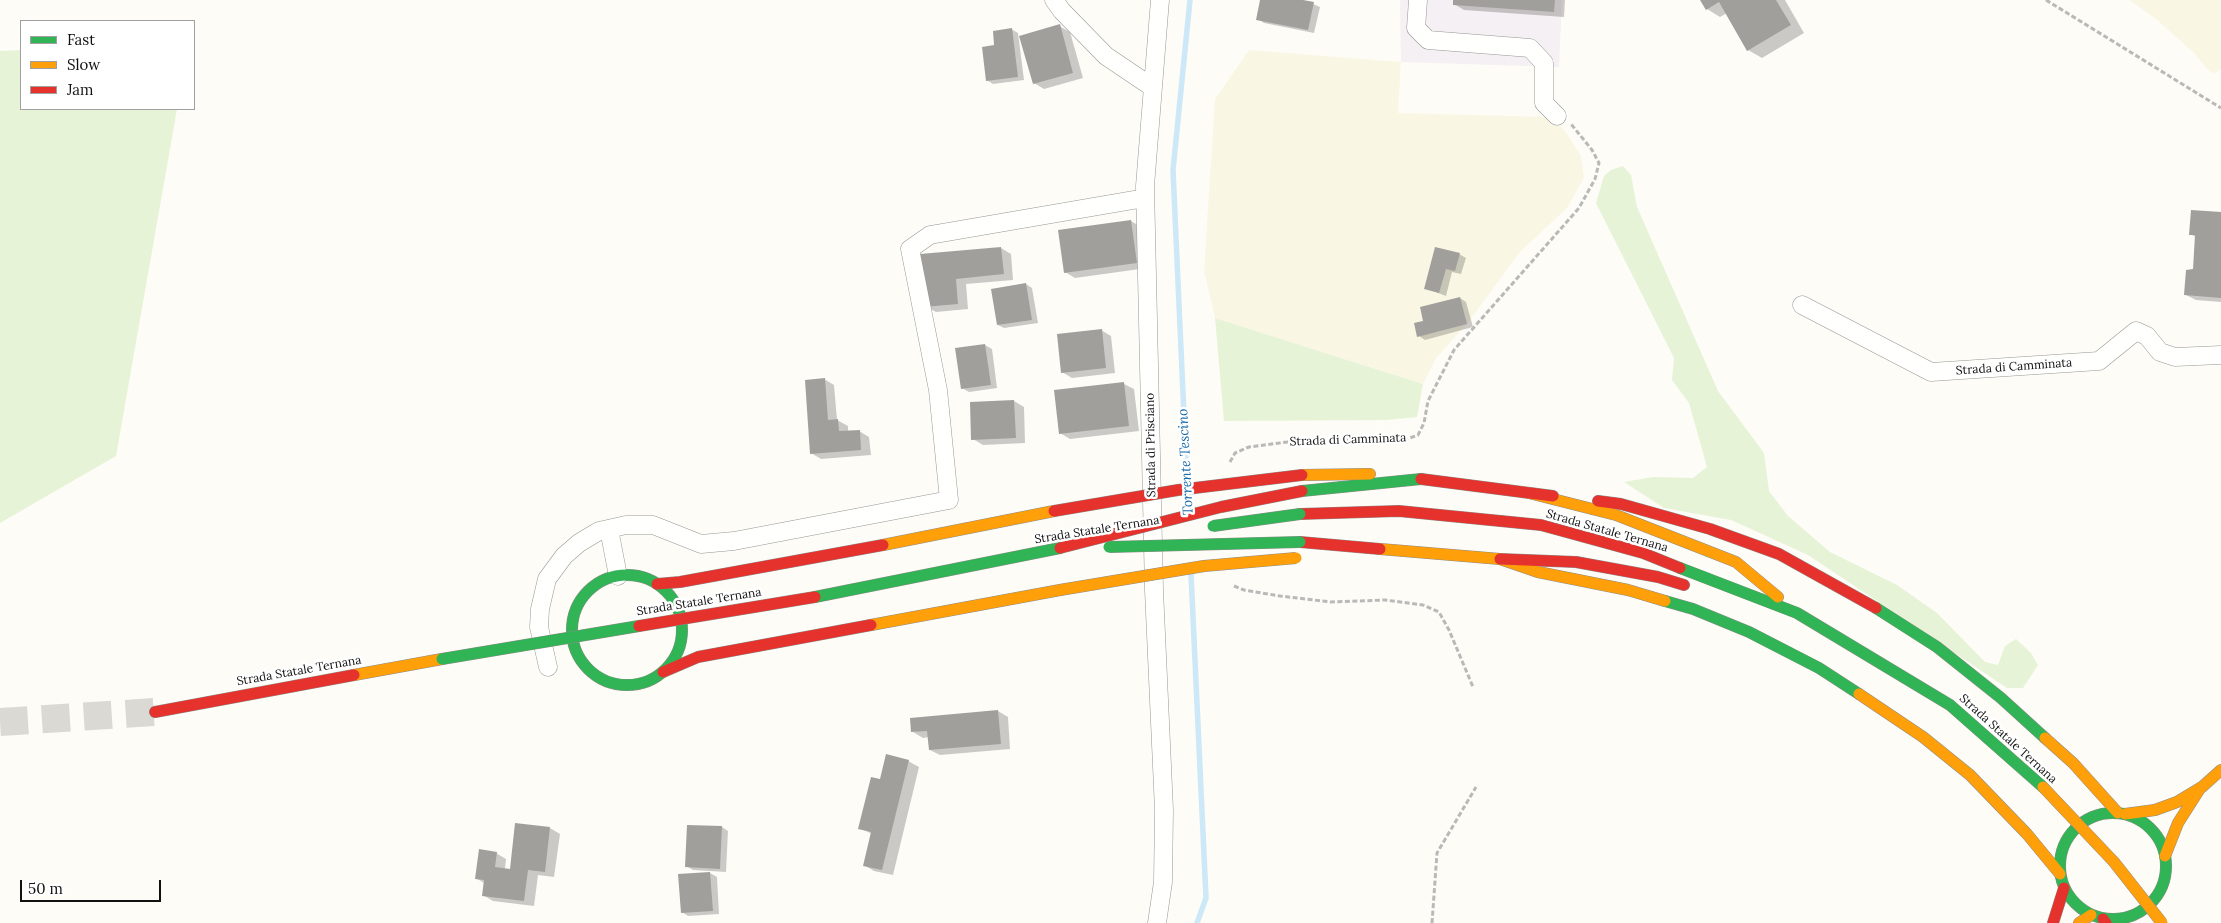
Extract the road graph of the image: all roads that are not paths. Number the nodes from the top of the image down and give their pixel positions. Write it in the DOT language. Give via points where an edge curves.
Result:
graph roads {
  1 [pos="1054,0"];
  2 [pos="1160,0"];
  3 [pos="1418,0"];
  4 [pos="1152,87"];
  5 [pos="1557,116"];
  6 [pos="1145,198"];
  7 [pos="1802,306"];
  8 [pos="2221,355"];
  9 [pos="1421,479"];
  10 [pos="1529,493"];
  11 [pos="1204,528"];
  12 [pos="610,529"];
  13 [pos="1166,533"];
  14 [pos="1060,548"];
  15 [pos="1380,549"];
  16 [pos="1500,559"];
  17 [pos="618,576"];
  18 [pos="657,584"];
  19 [pos="1692,587"];
  20 [pos="1717,594"];
  21 [pos="1797,613"];
  22 [pos="548,667"];
  23 [pos="662,672"];
  24 [pos="155,712"];
  25 [pos="2221,770"];
  26 [pos="2202,787"];
  27 [pos="2121,814"];
  28 [pos="2165,856"];
  29 [pos="2060,874"];
  30 [pos="2064,888"];
  31 [pos="2091,915"];
  32 [pos="2104,921"];
  33 [pos="1157,923"];
  34 [pos="2053,923"];
  35 [pos="2079,923"];
  36 [pos="2162,923"];
  1 -- 4 [label="street" via="1106,56"];
  2 -- 4 [label="street, Strada di Prisciano"];
  3 -- 5 [label="street" via="1416,28 1428,40 1530,48 1544,63 1544,103"];
  4 -- 6 [label="street, Strada di Prisciano"];
  6 -- 12 [label="street" via="930,234 910,249 938,390 949,500 701,544 653,525 626,525"];
  6 -- 33 [label="street, Strada di Prisciano" via="1154,590 1164,810 1163,882"];
  7 -- 8 [label="street, Strada di Camminata" via="1931,372 2099,361 2136,331 2147,336 2160,352 2175,357"];
  9 -- 10 [label="main road"];
  9 -- 14 [label="main road, bridge" via="1302,491 1221,507"];
  9 -- 18 [label="main road, bridge" via="1384,474 1302,475 1178,490"];
  10 -- 21 [label="main road" via="1616,514 1736,562"];
  10 -- 27 [label="main road" via="1621,504 1701,527 1779,554 1831,582 1937,647 1994,692 2073,763"];
  11 -- 21 [label="main road, Strada Statale Ternana, bridge" via="1300,514 1399,511 1541,525 1643,553"];
  12 -- 17 [label="street"];
  12 -- 22 [label="street" via="599,531 579,544 564,556 547,579 539,627"];
  13 -- 14 [label="main road, Strada Statale Ternana, bridge"];
  14 -- 15 [label="main road, bridge" via="1300,542"];
  14 -- 24 [label="main road, Strada Statale Ternana, bridge" via="815,597 442,659"];
  15 -- 16 [label="main road"];
  15 -- 23 [label="main road, bridge" via="1204,566 1060,590 698,657"];
  16 -- 19 [label="main road" via="1576,562 1658,577"];
  16 -- 29 [label="main road" via="1538,572 1628,590 1693,609 1819,668 1923,737 1970,775"];
  17 -- 18 [label="main road" via="639,577"];
  17 -- 23 [label="main road" via="594,587 579,605 572,632 580,659 597,676 615,684 636,685"];
  18 -- 23 [label="main road" via="675,603 682,630 673,661"];
  20 -- 21 [label="main road"];
  21 -- 36 [label="main road, Strada Statale Ternana, bridge" via="1950,705 2043,787 2114,862"];
  25 -- 26 [label="main road"];
  26 -- 27 [label="main road" via="2155,810"];
  26 -- 28 [label="main road" via="2178,824"];
  27 -- 28 [label="main road" via="2136,818 2153,831"];
  27 -- 29 [label="main road" via="2098,815 2077,827 2062,852"];
  28 -- 32 [label="main road" via="2165,878 2153,902 2130,917"];
  29 -- 30 [label="main road"];
  30 -- 31 [label="main road" via="2075,904"];
  30 -- 34 [label="main road"];
  31 -- 32 [label="main road"];
  31 -- 35 [label="main road"];
}
